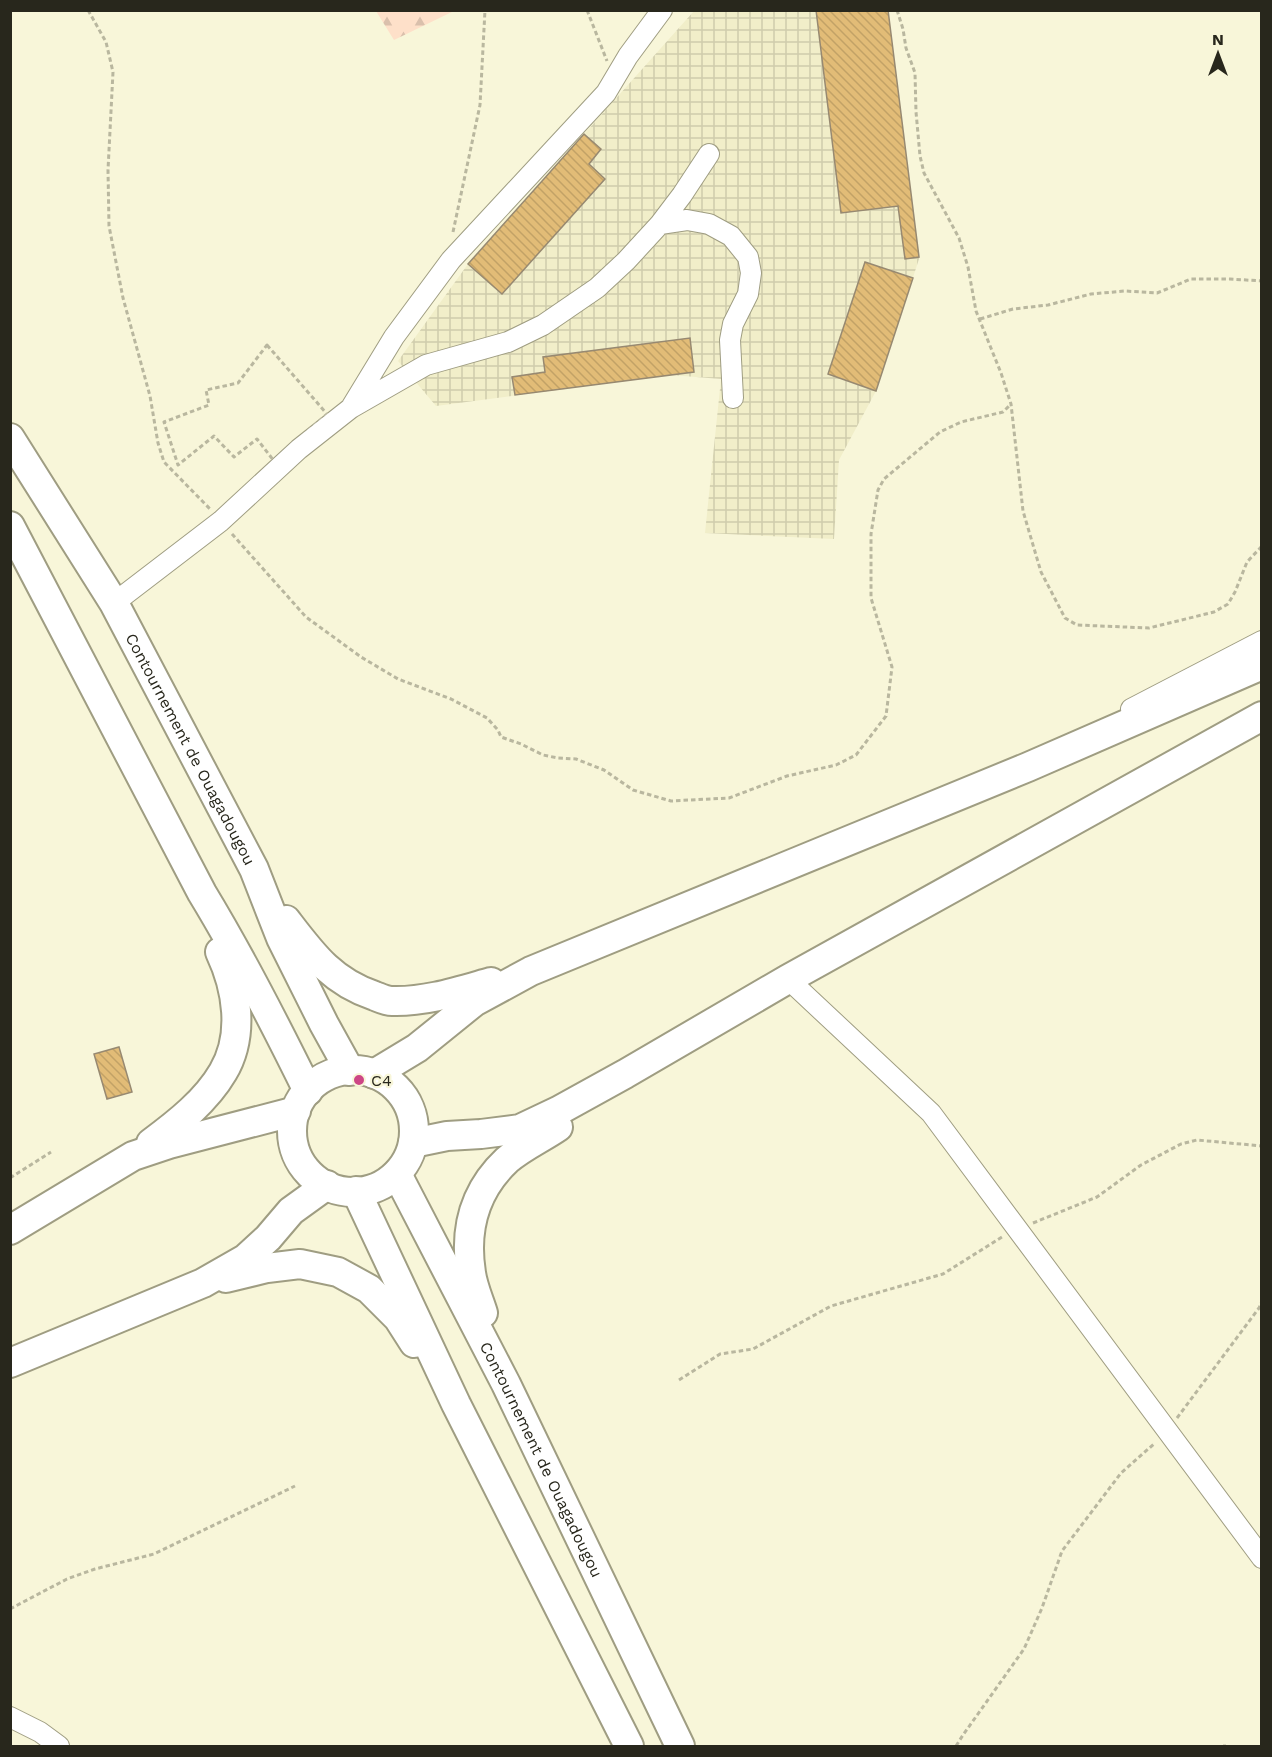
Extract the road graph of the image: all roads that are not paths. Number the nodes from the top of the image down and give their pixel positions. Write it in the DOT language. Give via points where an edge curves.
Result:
graph roads {
  1 [pos="662,10"];
  2 [pos="709,154"];
  3 [pos="660,224"];
  4 [pos="733,398"];
  5 [pos="351,408"];
  6 [pos="10,438"];
  7 [pos="10,525"];
  8 [pos="114,603"];
  9 [pos="1262,641"];
  10 [pos="1262,665"];
  11 [pos="1131,709"];
  12 [pos="1262,716"];
  13 [pos="254,869"];
  14 [pos="202,893"];
  15 [pos="531,971"];
  16 [pos="788,979"];
  17 [pos="362,1072"];
  18 [pos="625,1074"];
  19 [pos="302,1101"];
  20 [pos="413,1143"];
  21 [pos="133,1156"];
  22 [pos="396,1174"];
  23 [pos="327,1185"];
  24 [pos="356,1191"];
  25 [pos="10,1230"];
  26 [pos="203,1283"];
  27 [pos="10,1363"];
  28 [pos="506,1384"];
  29 [pos="456,1404"];
  30 [pos="1262,1558"];
  31 [pos="10,1717"];
  32 [pos="59,1746"];
  33 [pos="629,1746"];
  34 [pos="680,1746"];
  1 -- 5 [label="street" via="609,89 451,260 394,337"];
  2 -- 3 [label="street"];
  3 -- 4 [label="street" via="687,220 709,224 732,236 748,257 748,294 733,324 730,340"];
  3 -- 5 [label="street" via="597,288 543,325 508,342 426,365"];
  5 -- 8 [label="street" via="299,449 221,521"];
  6 -- 8 [label="highway, Contournement de Ouagadougou"];
  7 -- 14 [label="highway"];
  8 -- 13 [label="highway, Contournement de Ouagadougou"];
  9 -- 11 [label="street"];
  10 -- 15 [label="highway" via="1028,767"];
  12 -- 16 [label="highway"];
  13 -- 15 [label="highway" via="311,954 333,975 360,991 390,1001 420,999"];
  13 -- 17 [label="highway, Contournement de Ouagadougou" via="280,938 324,1024"];
  14 -- 19 [label="highway" via="263,1001"];
  14 -- 21 [label="highway" via="211,934 230,975 237,1011 234,1044 224,1071 201,1101"];
  15 -- 17 [label="highway" via="474,1002 417,1048"];
  16 -- 18 [label="highway"];
  16 -- 30 [label="street" via="931,1113"];
  17 -- 19 [label="highway" via="327,1076"];
  17 -- 20 [label="highway" via="388,1081 400,1092 413,1120"];
  18 -- 20 [label="highway" via="520,1129"];
  18 -- 28 [label="highway" via="582,1111 509,1159 488,1181 473,1210 469,1242 471,1275"];
  19 -- 21 [label="highway"];
  19 -- 23 [label="highway" via="292,1127 294,1143 308,1171"];
  20 -- 22 [label="highway"];
  21 -- 25 [label="highway"];
  22 -- 24 [label="highway" via="380,1186"];
  22 -- 28 [label="highway, Contournement de Ouagadougou"];
  23 -- 24 [label="highway"];
  23 -- 26 [label="highway" via="291,1211 245,1258"];
  24 -- 29 [label="highway"];
  26 -- 27 [label="highway"];
  26 -- 29 [label="highway" via="300,1264 338,1272 369,1289 398,1318"];
  28 -- 34 [label="highway, Contournement de Ouagadougou"];
  29 -- 33 [label="highway"];
  31 -- 32 [label="street"];
}
